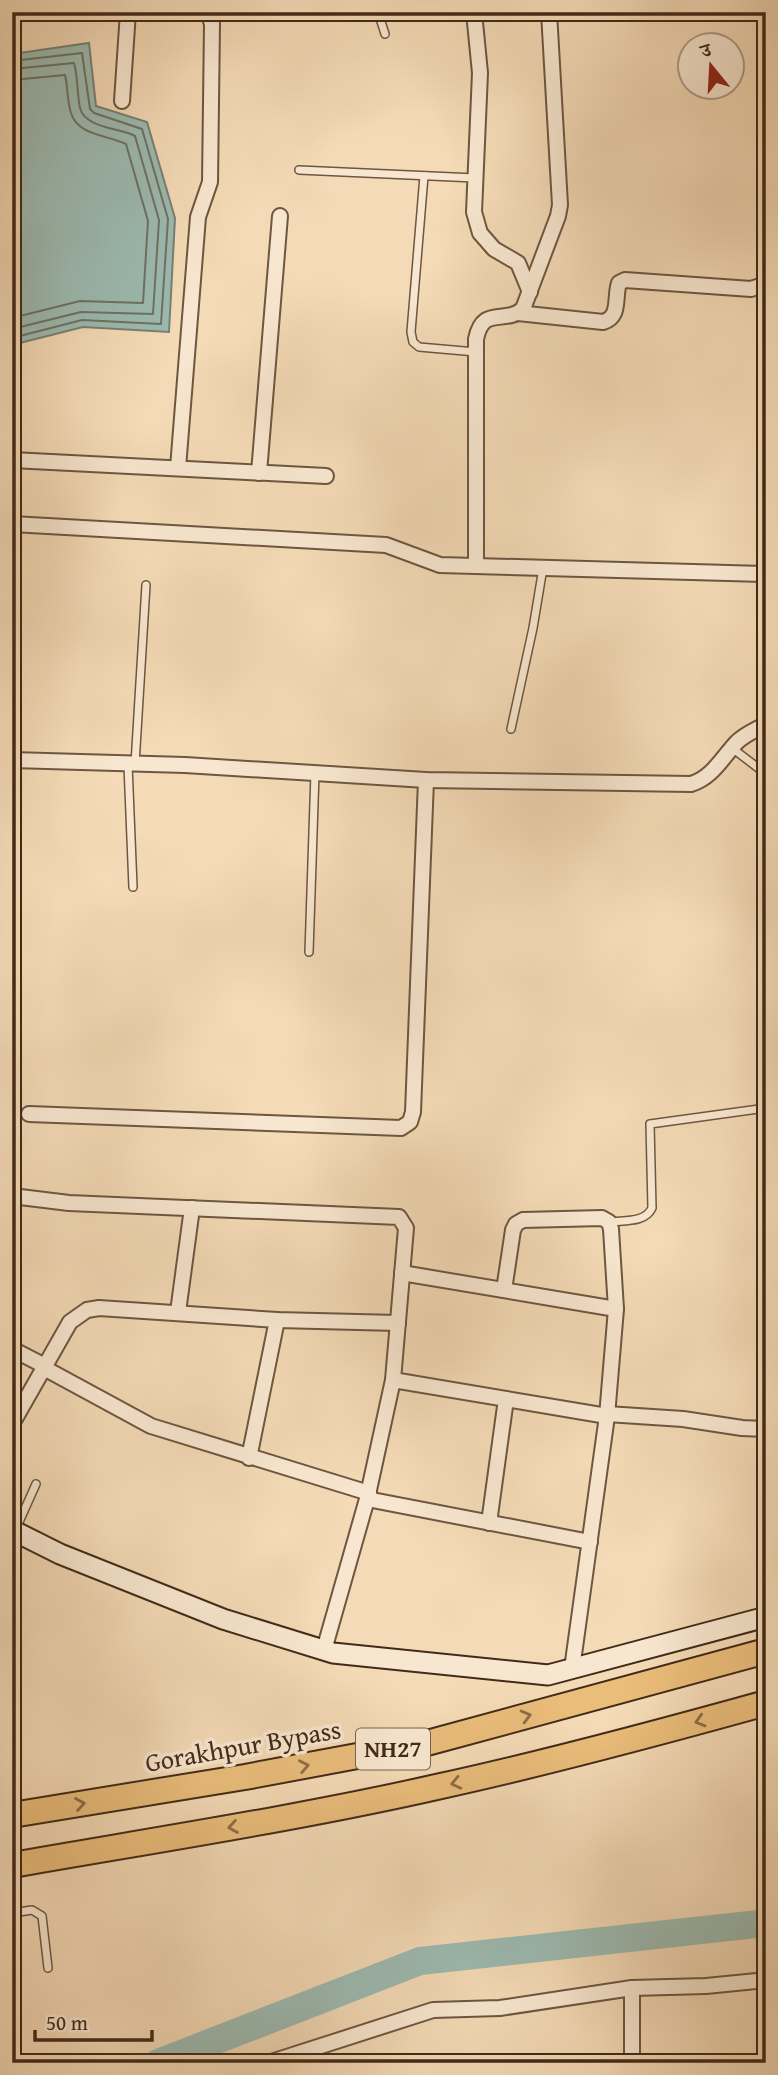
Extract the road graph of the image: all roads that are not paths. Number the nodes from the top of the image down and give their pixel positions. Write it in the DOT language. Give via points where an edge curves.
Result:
graph roads {
  1 [pos="128,12"];
  2 [pos="208,12"];
  3 [pos="378,12"];
  4 [pos="474,12"];
  5 [pos="549,12"];
  6 [pos="385,34"];
  7 [pos="122,101"];
  8 [pos="299,170"];
  9 [pos="424,176"];
  10 [pos="475,178"];
  11 [pos="280,216"];
  12 [pos="766,284"];
  13 [pos="530,292"];
  14 [pos="518,313"];
  15 [pos="475,352"];
  16 [pos="12,460"];
  17 [pos="178,468"];
  18 [pos="259,472"];
  19 [pos="326,476"];
  20 [pos="12,524"];
  21 [pos="476,566"];
  22 [pos="543,568"];
  23 [pos="766,574"];
  24 [pos="146,585"];
  25 [pos="766,724"];
  26 [pos="511,730"];
  27 [pos="732,748"];
  28 [pos="12,760"];
  29 [pos="132,765"];
  30 [pos="315,773"];
  31 [pos="766,774"];
  32 [pos="426,780"];
  33 [pos="133,887"];
  34 [pos="309,952"];
  35 [pos="766,1108"];
  36 [pos="29,1114"];
  37 [pos="15,1201"];
  38 [pos="192,1208"];
  39 [pos="609,1222"];
  40 [pos="402,1273"];
  41 [pos="504,1290"];
  42 [pos="616,1309"];
  43 [pos="178,1312"];
  44 [pos="277,1320"];
  45 [pos="398,1323"];
  46 [pos="12,1349"];
  47 [pos="45,1367"];
  48 [pos="393,1380"];
  49 [pos="506,1399"];
  50 [pos="607,1415"];
  51 [pos="12,1424"];
  52 [pos="766,1429"];
  53 [pos="249,1458"];
  54 [pos="36,1484"];
  55 [pos="368,1496"];
  56 [pos="489,1523"];
  57 [pos="13,1530"];
  58 [pos="590,1542"];
  59 [pos="766,1617"];
  60 [pos="324,1650"];
  61 [pos="766,1651"];
  62 [pos="572,1669"];
  63 [pos="766,1703"];
  64 [pos="12,1815"];
  65 [pos="12,1865"];
  66 [pos="12,1913"];
  67 [pos="48,1968"];
  68 [pos="766,1980"];
  69 [pos="632,1988"];
  70 [pos="268,2063"];
  71 [pos="632,2063"];
  1 -- 7 [label="street"];
  2 -- 17 [label="street" via="212,24 211,172 198,217"];
  3 -- 6 [label="lane"];
  4 -- 10 [label="street" via="480,73"];
  5 -- 13 [label="street" via="560,205"];
  8 -- 9 [label="lane"];
  9 -- 10 [label="lane"];
  9 -- 15 [label="lane" via="413,342 419,348"];
  10 -- 13 [label="street" via="474,212 480,233 494,249 518,263"];
  11 -- 18 [label="street"];
  12 -- 14 [label="street" via="751,289 625,280 617,288 615,315 610,320"];
  13 -- 14 [label="street"];
  14 -- 15 [label="street" via="485,320 478,327"];
  15 -- 21 [label="street"];
  16 -- 17 [label="street"];
  17 -- 18 [label="street"];
  18 -- 19 [label="street"];
  20 -- 21 [label="street" via="386,545 440,565"];
  21 -- 22 [label="street"];
  22 -- 23 [label="street"];
  22 -- 26 [label="lane"];
  24 -- 29 [label="lane"];
  25 -- 27 [label="street"];
  27 -- 31 [label="lane"];
  27 -- 32 [label="street" via="709,775 691,784"];
  28 -- 29 [label="street"];
  29 -- 30 [label="street"];
  29 -- 33 [label="lane"];
  30 -- 32 [label="street"];
  30 -- 34 [label="lane"];
  32 -- 36 [label="street" via="410,1122 401,1128"];
  35 -- 39 [label="lane" via="650,1124 652,1208 642,1219"];
  37 -- 38 [label="street"];
  38 -- 40 [label="street" via="399,1217 406,1228"];
  38 -- 43 [label="street"];
  39 -- 41 [label="street" via="602,1218 523,1220 516,1224"];
  39 -- 42 [label="street"];
  40 -- 41 [label="street"];
  40 -- 45 [label="street"];
  41 -- 42 [label="street"];
  42 -- 50 [label="street"];
  43 -- 44 [label="street"];
  43 -- 47 [label="street" via="87,1310 70,1322"];
  44 -- 45 [label="street"];
  44 -- 53 [label="street"];
  45 -- 48 [label="street"];
  46 -- 47 [label="street"];
  47 -- 51 [label="street"];
  47 -- 53 [label="street" via="151,1426"];
  48 -- 49 [label="street"];
  48 -- 55 [label="street"];
  49 -- 50 [label="street"];
  49 -- 56 [label="street"];
  50 -- 52 [label="street"];
  50 -- 58 [label="street"];
  53 -- 55 [label="street"];
  54 -- 57 [label="lane"];
  55 -- 56 [label="street"];
  55 -- 60 [label="street"];
  56 -- 58 [label="street"];
  57 -- 60 [label="main road" via="223,1619"];
  58 -- 62 [label="street"];
  59 -- 62 [label="main road"];
  60 -- 62 [label="main road" via="548,1675"];
  64 -- 61 [label="highway, Gorakhpur Bypass / NH27, one-way" via="426,1743"];
  63 -- 65 [label="highway, NH27, one-way" via="439,1787"];
  66 -- 67 [label="lane" via="39,1912"];
  68 -- 69 [label="street"];
  69 -- 70 [label="street" via="500,2008 433,2010"];
  69 -- 71 [label="street"];
}
